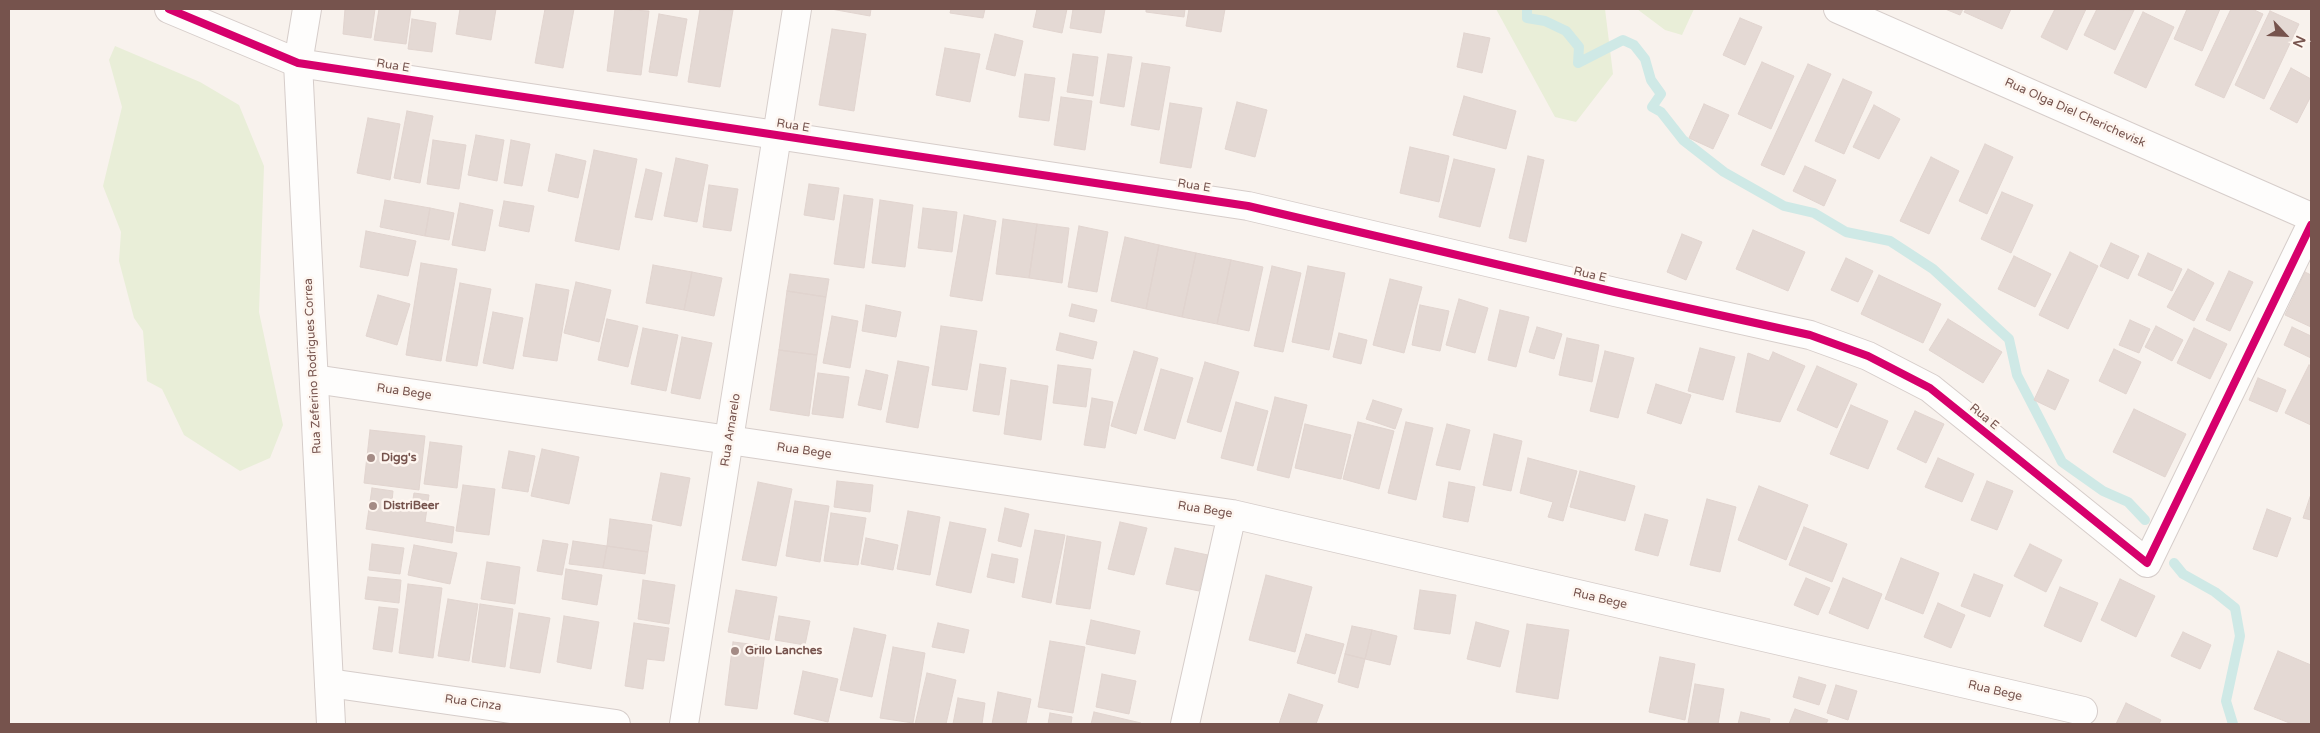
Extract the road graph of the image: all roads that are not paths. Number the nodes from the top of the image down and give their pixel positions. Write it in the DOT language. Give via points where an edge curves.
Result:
graph roads {
  1 [pos="169,9"];
  2 [pos="306,9"];
  3 [pos="797,9"];
  4 [pos="1838,9"];
  5 [pos="298,63"];
  6 [pos="776,135"];
  7 [pos="2311,217"];
  8 [pos="2311,225"];
  9 [pos="314,379"];
  10 [pos="729,440"];
  11 [pos="1232,514"];
  12 [pos="329,683"];
  13 [pos="2083,711"];
  14 [pos="331,724"];
  15 [pos="616,724"];
  16 [pos="684,724"];
  17 [pos="1185,724"];
  1 -- 5 [label="street, Rua E"];
  2 -- 5 [label="street, Rua Zeferino Rodrigues Correa"];
  3 -- 6 [label="street, Rua Amarelo"];
  4 -- 7 [label="street, Rua Olga Diel Cherichevisk"];
  5 -- 6 [label="street, Rua E"];
  5 -- 9 [label="street, Rua Zeferino Rodrigues Correa"];
  6 -- 8 [label="street, Rua E" via="1248,206 1810,335 1868,356 1930,388 2147,563"];
  6 -- 10 [label="street, Rua Amarelo"];
  9 -- 10 [label="street, Rua Bege"];
  9 -- 12 [label="street, Rua Zeferino Rodrigues Correa"];
  10 -- 11 [label="street, Rua Bege"];
  10 -- 16 [label="street, Rua Amarelo"];
  11 -- 13 [label="street, Rua Bege"];
  11 -- 17 [label="street"];
  12 -- 14 [label="street, Rua Zeferino Rodrigues Correa"];
  12 -- 15 [label="street, Rua Cinza"];
}
